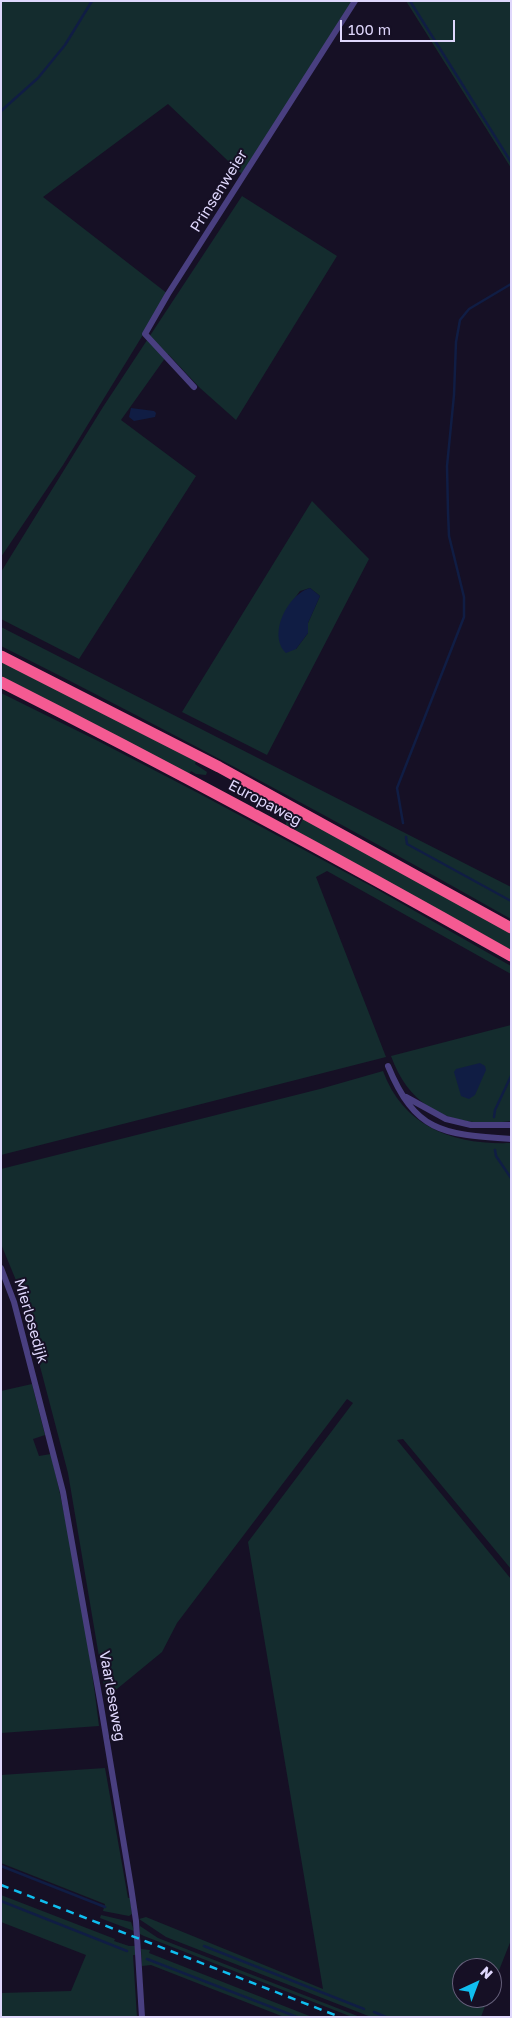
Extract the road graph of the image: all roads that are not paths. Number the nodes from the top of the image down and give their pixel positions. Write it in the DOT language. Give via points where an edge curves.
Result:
graph roads {
  1 [pos="354,1"];
  2 [pos="194,387"];
  3 [pos="1,656"];
  4 [pos="1,682"];
  5 [pos="511,928"];
  6 [pos="511,956"];
  7 [pos="388,1066"];
  8 [pos="403,1095"];
  9 [pos="511,1126"];
  10 [pos="511,1139"];
  11 [pos="1,1268"];
  12 [pos="35,1382"];
  13 [pos="142,2017"];
  1 -- 2 [label="street, Prinsenweier" via="145,334"];
  3 -- 5 [label="highway, Europaweg" via="219,767"];
  4 -- 6 [label="highway, Europaweg" via="306,842"];
  7 -- 8 [label="street"];
  8 -- 9 [label="street" via="446,1119 471,1125"];
  8 -- 10 [label="street" via="414,1112 440,1130 464,1136"];
  11 -- 12 [label="street, Mierlosedijk" via="14,1302"];
  12 -- 13 [label="street, Vaarleseweg" via="63,1492 102,1706 136,1921"];
}
